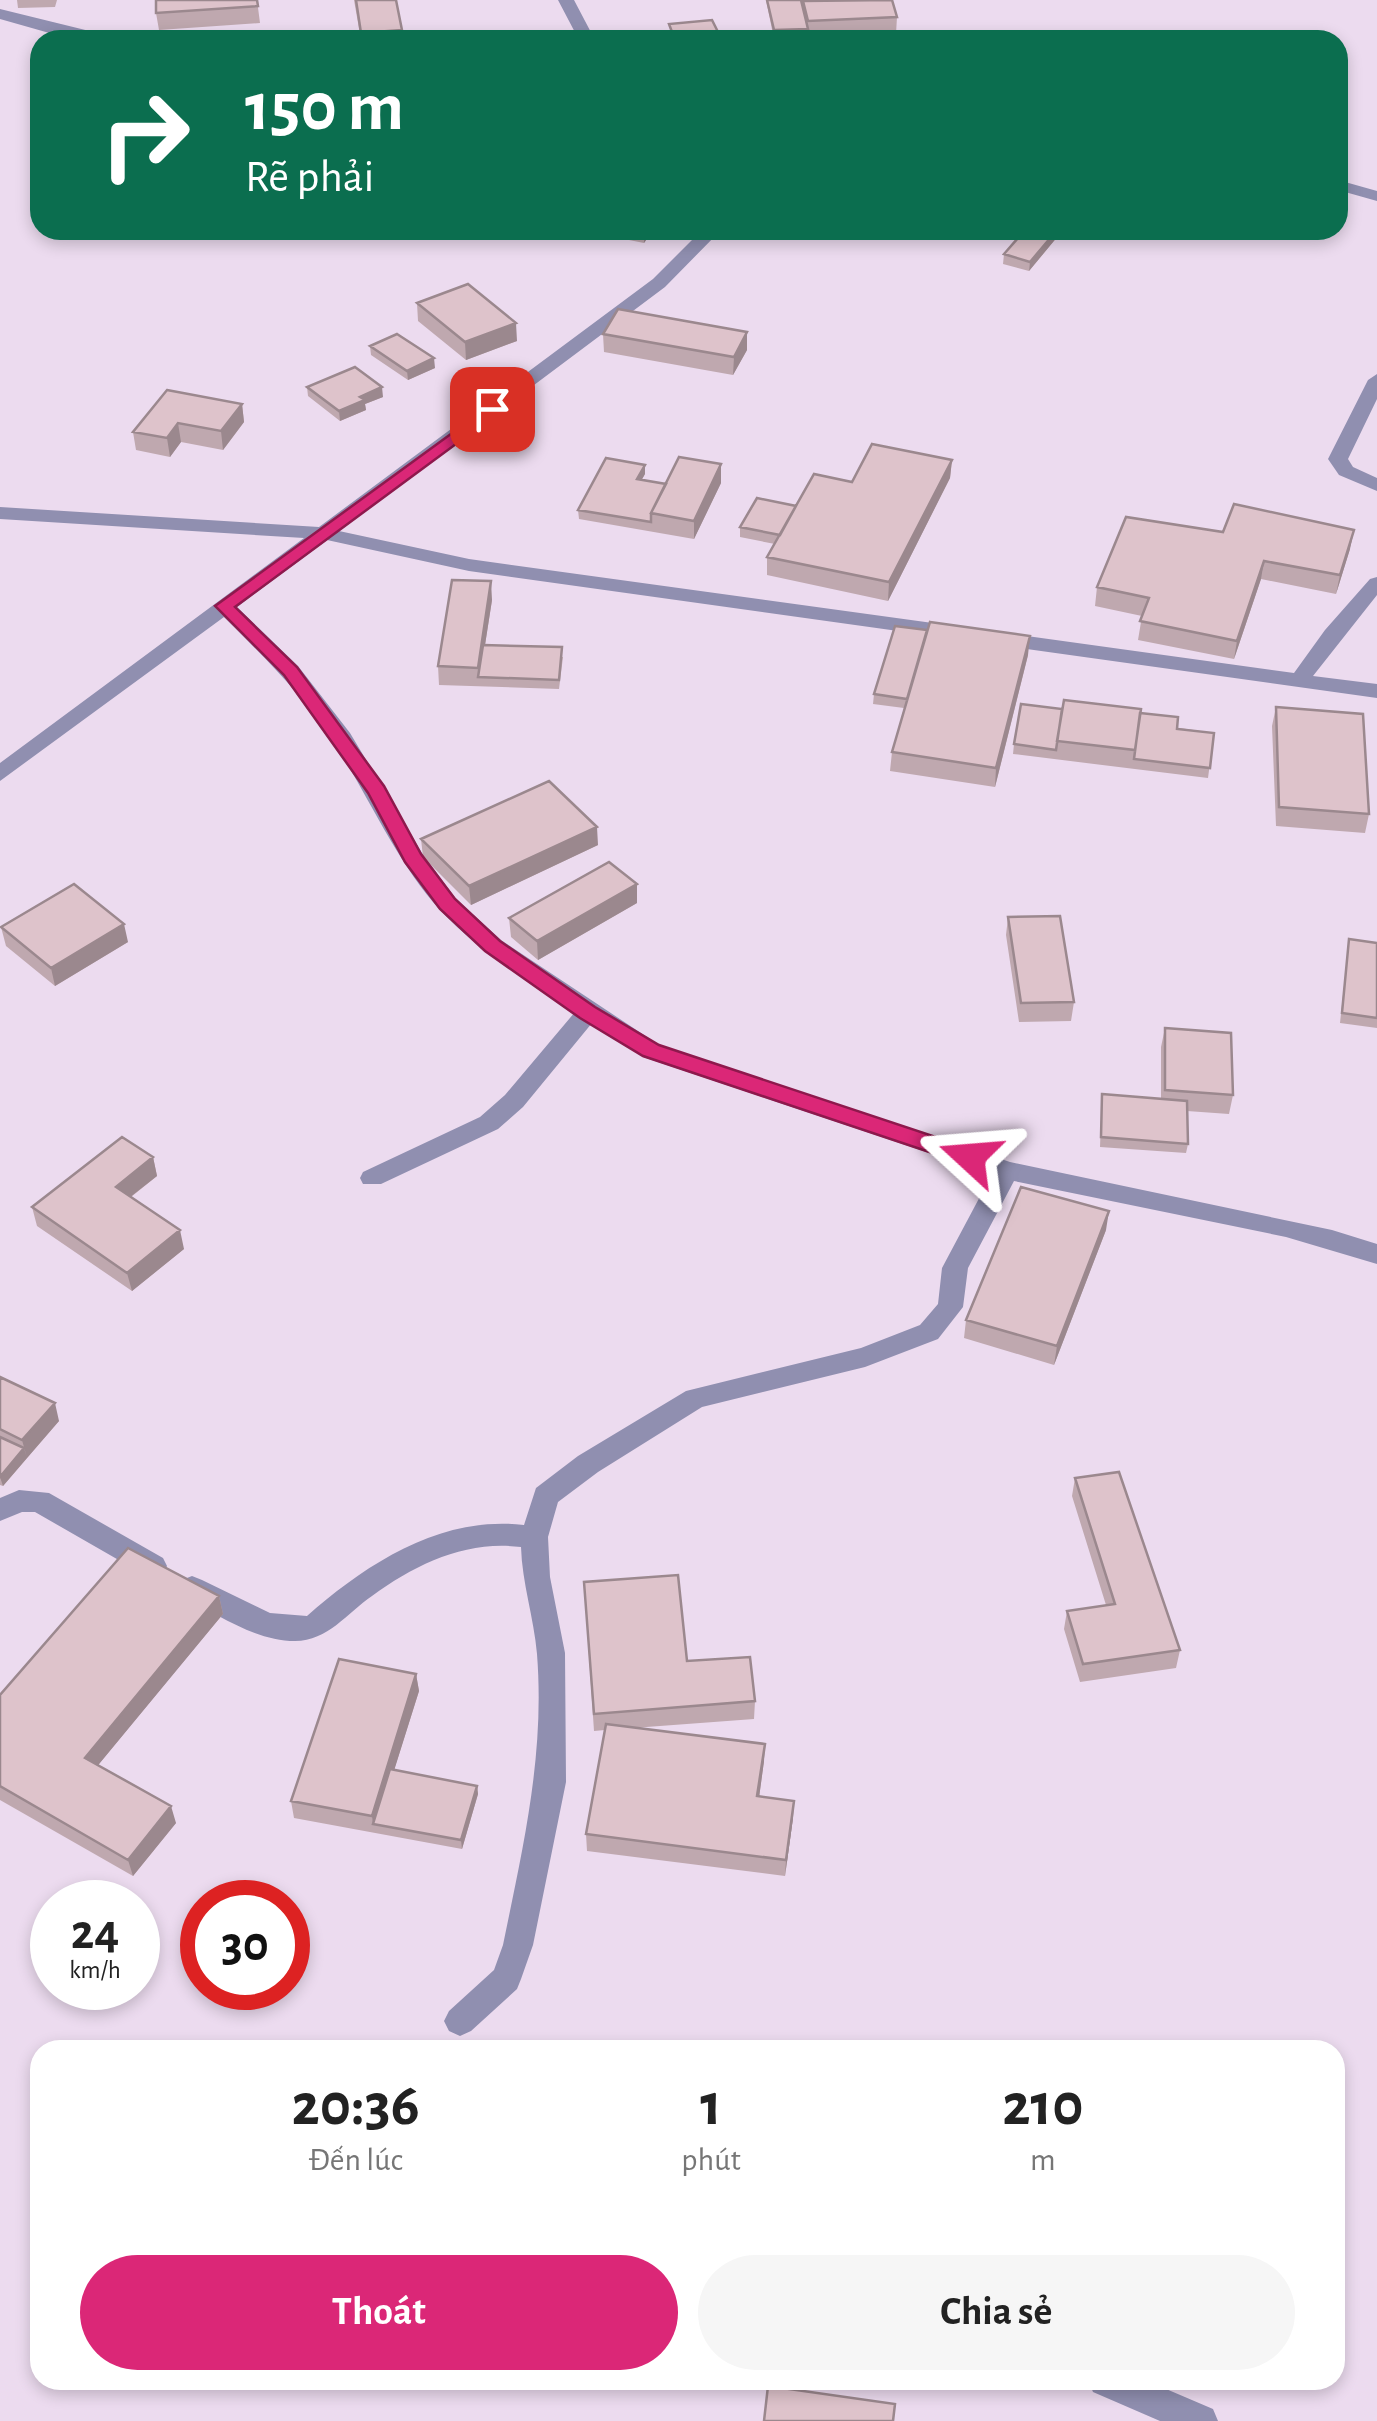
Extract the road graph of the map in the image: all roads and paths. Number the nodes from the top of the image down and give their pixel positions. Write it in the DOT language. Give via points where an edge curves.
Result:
graph roads {
  1 [pos="566,0"];
  2 [pos="0,14"];
  3 [pos="56,30"];
  4 [pos="582,30"];
  5 [pos="1348,187"];
  6 [pos="1377,196"];
  7 [pos="702,240"];
  8 [pos="1377,380"];
  9 [pos="1377,485"];
  10 [pos="0,513"];
  11 [pos="322,533"];
  12 [pos="1377,584"];
  13 [pos="224,606"];
  14 [pos="1299,681"];
  15 [pos="1377,691"];
  16 [pos="0,774"];
  17 [pos="588,1012"];
  18 [pos="1008,1170"];
  19 [pos="372,1178"];
  20 [pos="1377,1254"];
  21 [pos="0,1510"];
  22 [pos="534,1537"];
  23 [pos="460,2021"];
  24 [pos="1128,2390"];
  25 [pos="1201,2421"];
  1 -- 4 [label="street"];
  2 -- 3 [label="street"];
  5 -- 6 [label="street"];
  7 -- 11 [label="street" via="659,283"];
  8 -- 9 [label="street" via="1338,459 1346,471"];
  10 -- 11 [label="street"];
  11 -- 13 [label="street"];
  11 -- 14 [label="street" via="469,565"];
  12 -- 14 [label="street"];
  13 -- 16 [label="street"];
  13 -- 17 [label="street" via="290,671 342,738 412,857 448,904 493,946"];
  14 -- 15 [label="street"];
  17 -- 18 [label="street" via="667,1056"];
  17 -- 19 [label="street" via="490,1123"];
  18 -- 20 [label="street" via="1067,1187 1256,1219"];
  18 -- 22 [label="street" via="955,1268 950,1308 929,1332 865,1357 695,1398 546,1496"];
  21 -- 22 [label="street" via="40,1501 190,1588 288,1632 314,1627 386,1571 467,1536 506,1530"];
  22 -- 23 [label="street" via="551,1653 551,1782 506,1979"];
  24 -- 25 [label="street"];
}
